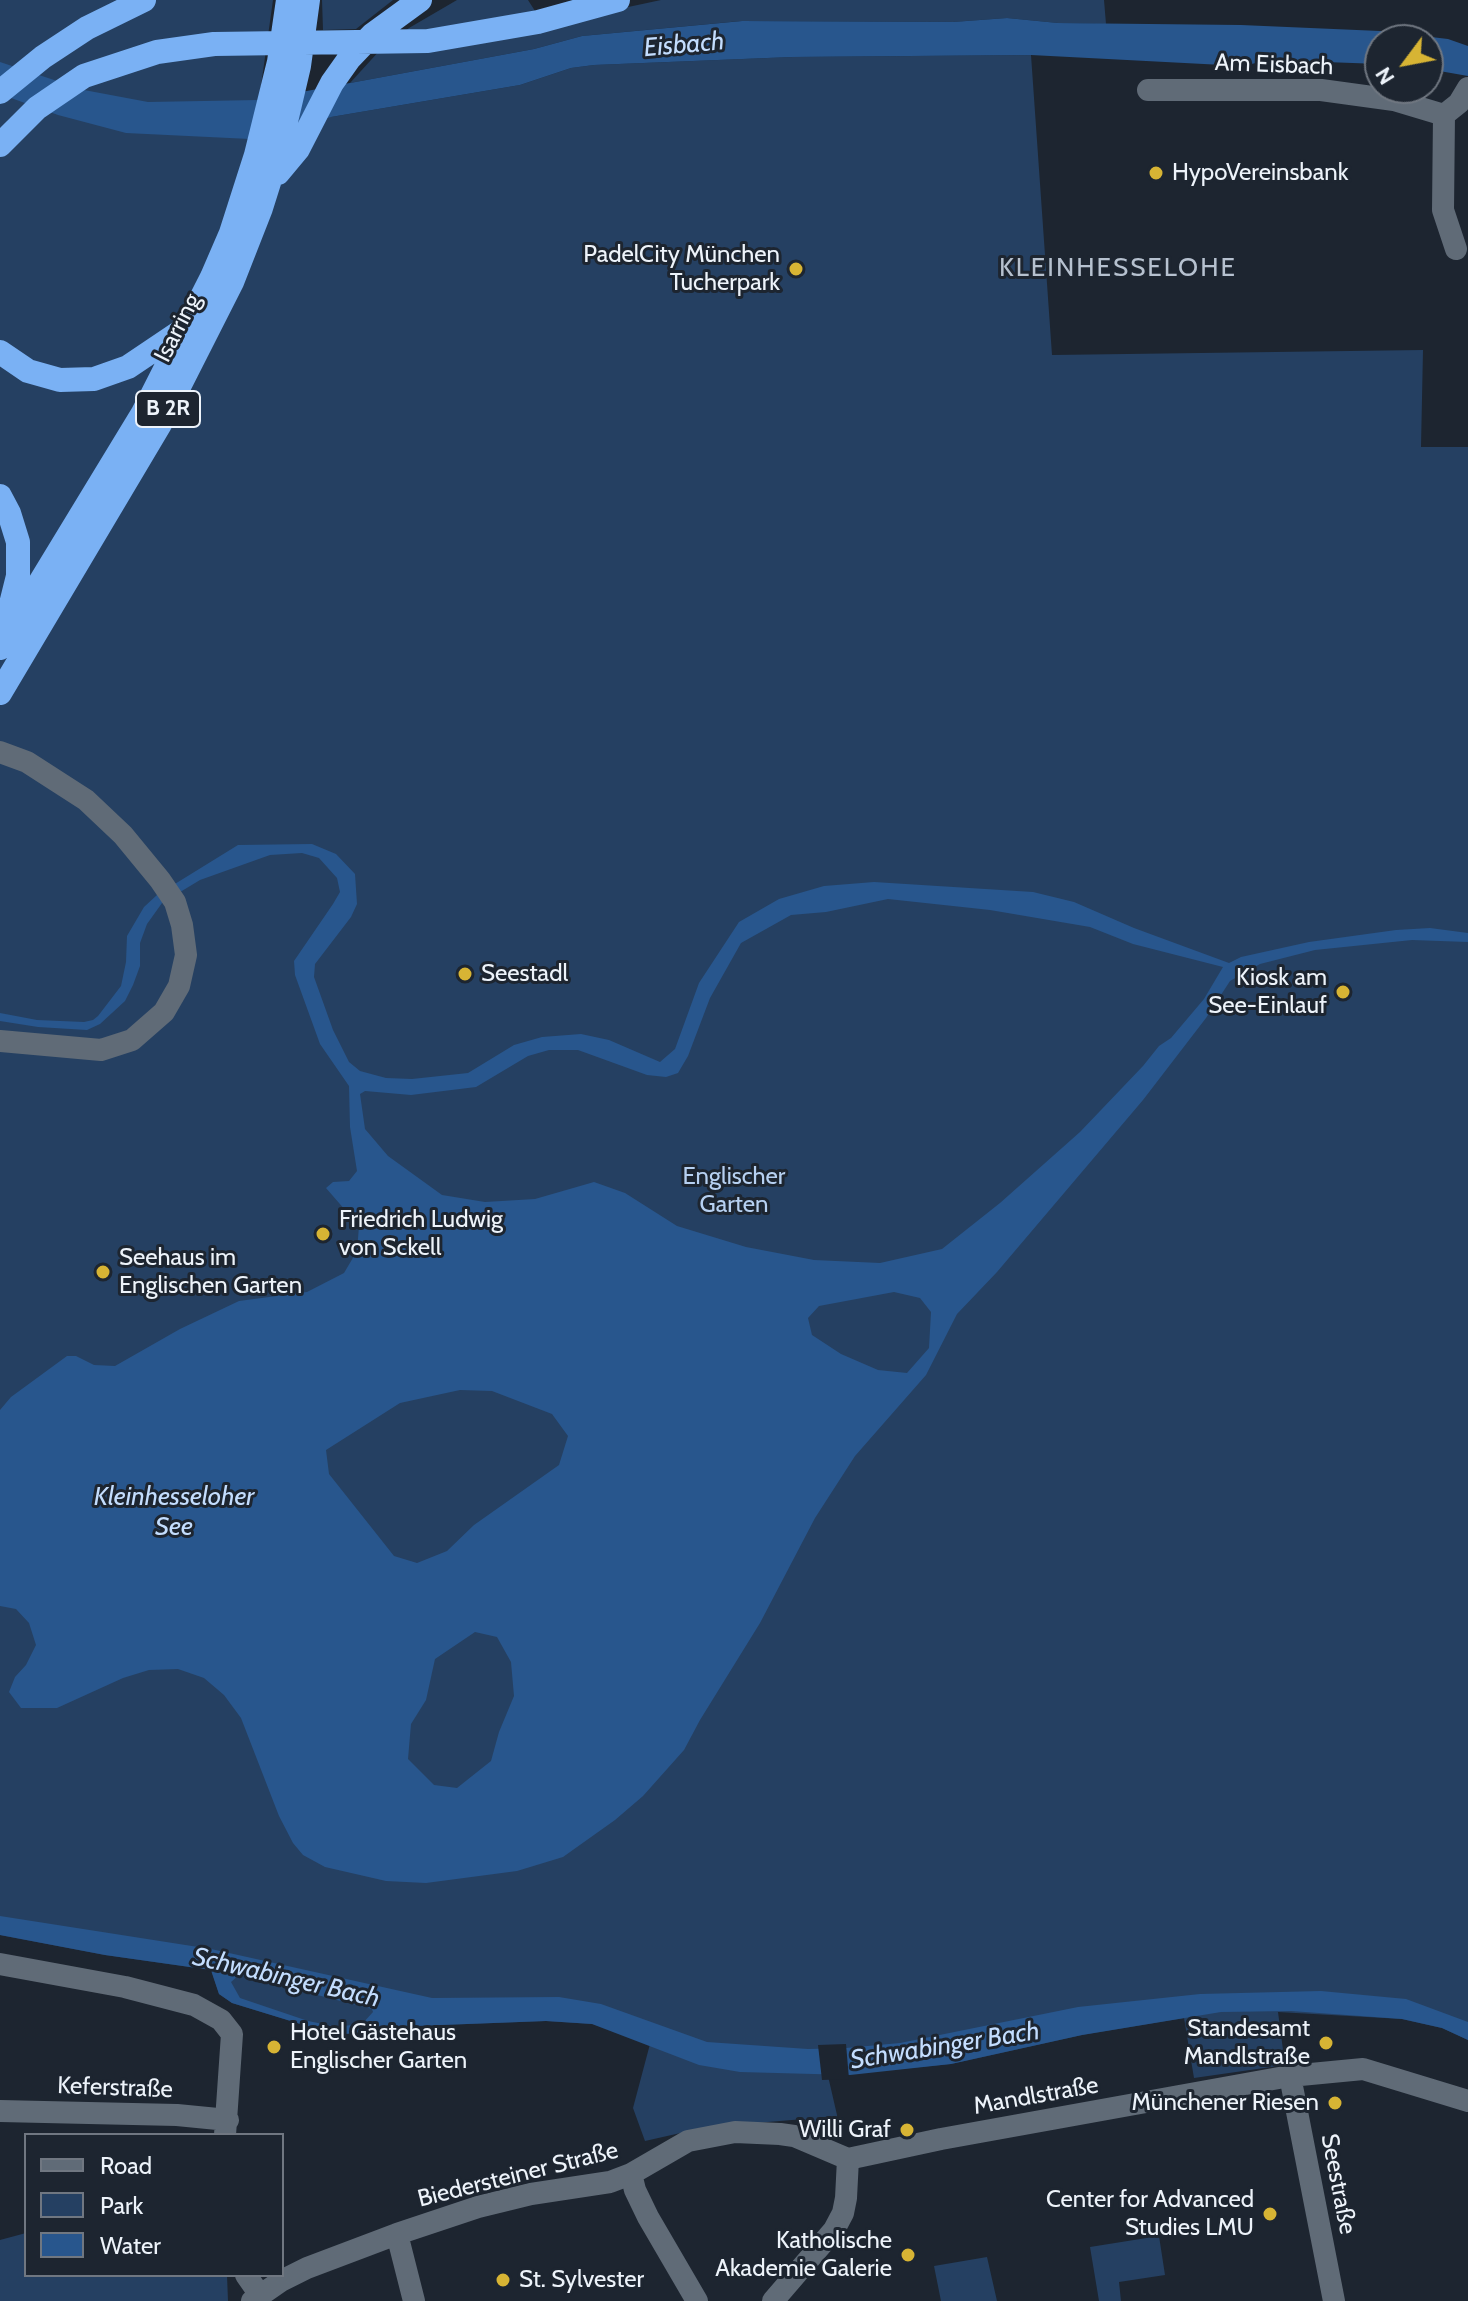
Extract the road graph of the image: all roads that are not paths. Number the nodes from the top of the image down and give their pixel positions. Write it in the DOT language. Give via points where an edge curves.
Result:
graph roads {
  1 [pos="144,0"];
  2 [pos="288,0"];
  3 [pos="308,0"];
  4 [pos="420,0"];
  5 [pos="618,0"];
  6 [pos="1468,88"];
  7 [pos="1148,90"];
  8 [pos="0,92"];
  9 [pos="1444,115"];
  10 [pos="0,145"];
  11 [pos="278,151"];
  12 [pos="1456,249"];
  13 [pos="188,326"];
  14 [pos="0,352"];
  15 [pos="0,496"];
  16 [pos="0,624"];
  17 [pos="0,648"];
  18 [pos="0,693"];
  19 [pos="0,752"];
  20 [pos="0,1041"];
  21 [pos="0,1964"];
  22 [pos="1290,2076"];
  23 [pos="1468,2101"];
  24 [pos="0,2111"];
  25 [pos="226,2127"];
  26 [pos="848,2159"];
  27 [pos="631,2174"];
  28 [pos="397,2234"];
  29 [pos="247,2277"];
  30 [pos="256,2298"];
  31 [pos="414,2301"];
  32 [pos="697,2301"];
  33 [pos="773,2301"];
  34 [pos="1334,2301"];
  1 -- 8 [label="highway" via="87,28"];
  2 -- 11 [label="highway, Isarring" via="279,62"];
  3 -- 11 [label="highway, Isarring / B 2R" via="299,66"];
  4 -- 11 [label="highway" via="349,59"];
  5 -- 10 [label="highway" via="538,22 428,41 214,44 157,52 84,76 37,108"];
  6 -- 9 [label="street"];
  7 -- 9 [label="street, Am Eisbach" via="1321,90 1394,100"];
  9 -- 12 [label="street" via="1443,210"];
  11 -- 13 [label="highway, Isarring" via="231,233"];
  11 -- 18 [label="highway, Isarring / B 2R" via="232,282 167,411"];
  13 -- 14 [label="highway" via="128,367 94,379 60,380 28,371"];
  13 -- 17 [label="highway, Isarring" via="143,413"];
  15 -- 16 [label="highway" via="18,542 18,576"];
  19 -- 20 [label="street" via="27,762 86,800 123,835 175,902 186,955 179,986 164,1012 137,1037 101,1050"];
  21 -- 25 [label="street" via="125,1987 194,2005 221,2020 232,2034"];
  22 -- 23 [label="street, Mandlstraße" via="1363,2069"];
  22 -- 26 [label="street, Mandlstraße"];
  22 -- 34 [label="street, Seestraße"];
  24 -- 25 [label="street, Keferstraße" via="177,2115"];
  26 -- 27 [label="street, Biedersteiner Straße" via="794,2136 735,2132 688,2141"];
  26 -- 33 [label="street" via="846,2198 838,2222"];
  27 -- 28 [label="street, Biedersteiner Straße" via="478,2207"];
  27 -- 32 [label="street" via="648,2217"];
  28 -- 30 [label="street, Biedersteiner Straße" via="307,2268"];
  28 -- 31 [label="street"];
  29 -- 30 [label="street"];
}
